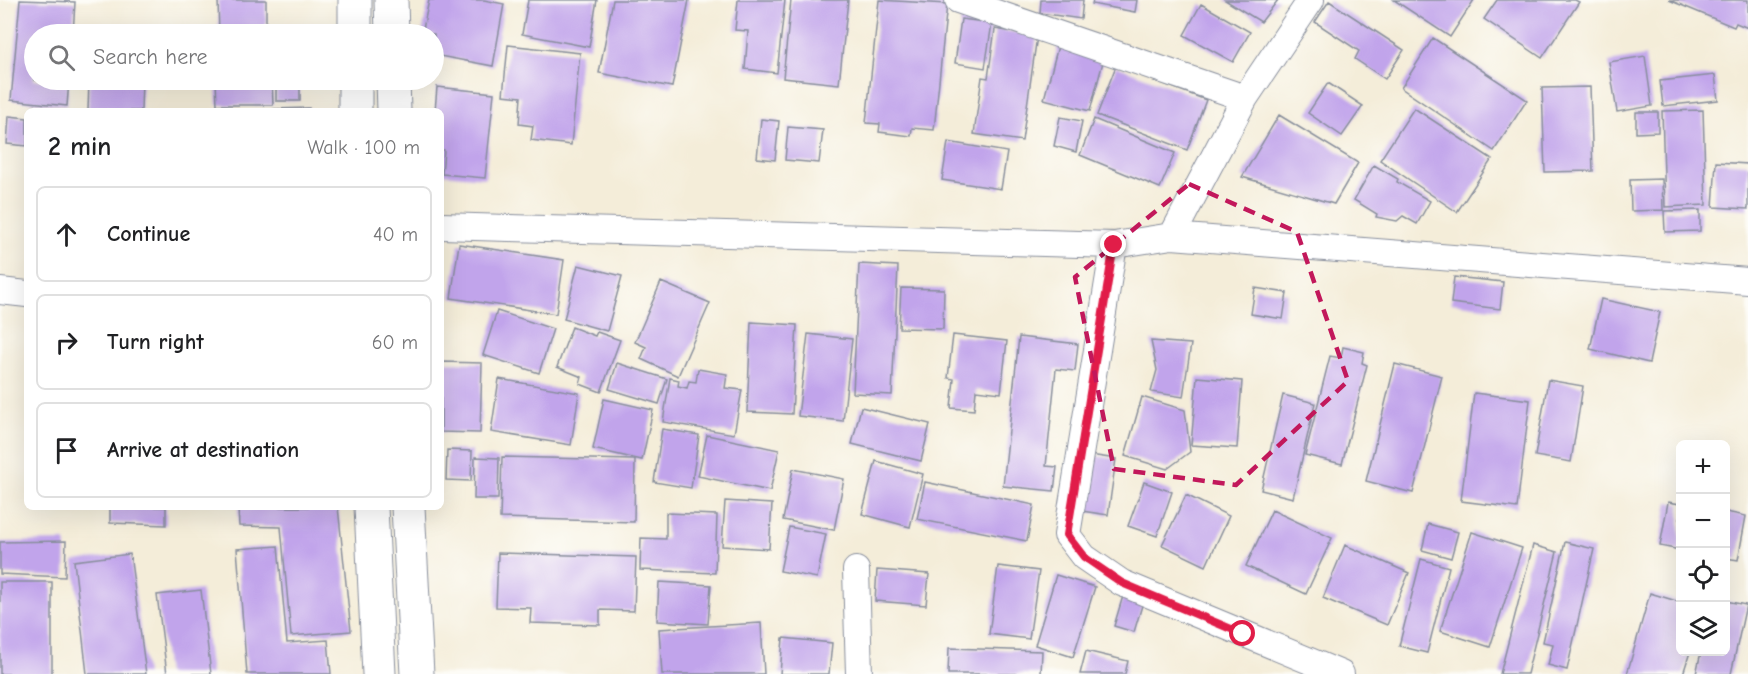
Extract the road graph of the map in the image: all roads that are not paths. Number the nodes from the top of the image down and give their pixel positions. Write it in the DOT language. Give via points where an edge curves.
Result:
graph roads {
  1 [pos="355,0"];
  2 [pos="391,0"];
  3 [pos="958,0"];
  4 [pos="1311,0"];
  5 [pos="355,24"];
  6 [pos="392,24"];
  7 [pos="355,90"];
  8 [pos="393,90"];
  9 [pos="1245,98"];
  10 [pos="355,108"];
  11 [pos="393,108"];
  12 [pos="444,226"];
  13 [pos="1172,236"];
  14 [pos="1114,245"];
  15 [pos="1748,281"];
  16 [pos="0,291"];
  17 [pos="24,294"];
  18 [pos="371,510"];
  19 [pos="408,510"];
  20 [pos="856,570"];
  21 [pos="379,674"];
  22 [pos="417,674"];
  23 [pos="859,674"];
  24 [pos="1341,674"];
  1 -- 5 [label="street"];
  2 -- 6 [label="street"];
  3 -- 9 [label="street"];
  4 -- 9 [label="street"];
  7 -- 10 [label="street"];
  8 -- 11 [label="street"];
  9 -- 13 [label="street"];
  12 -- 14 [label="street"];
  13 -- 14 [label="street"];
  13 -- 15 [label="street"];
  14 -- 24 [label="street" via="1067,535 1084,557 1122,583"];
  16 -- 17 [label="street"];
  18 -- 21 [label="street"];
  19 -- 22 [label="street"];
  20 -- 23 [label="street"];
}
